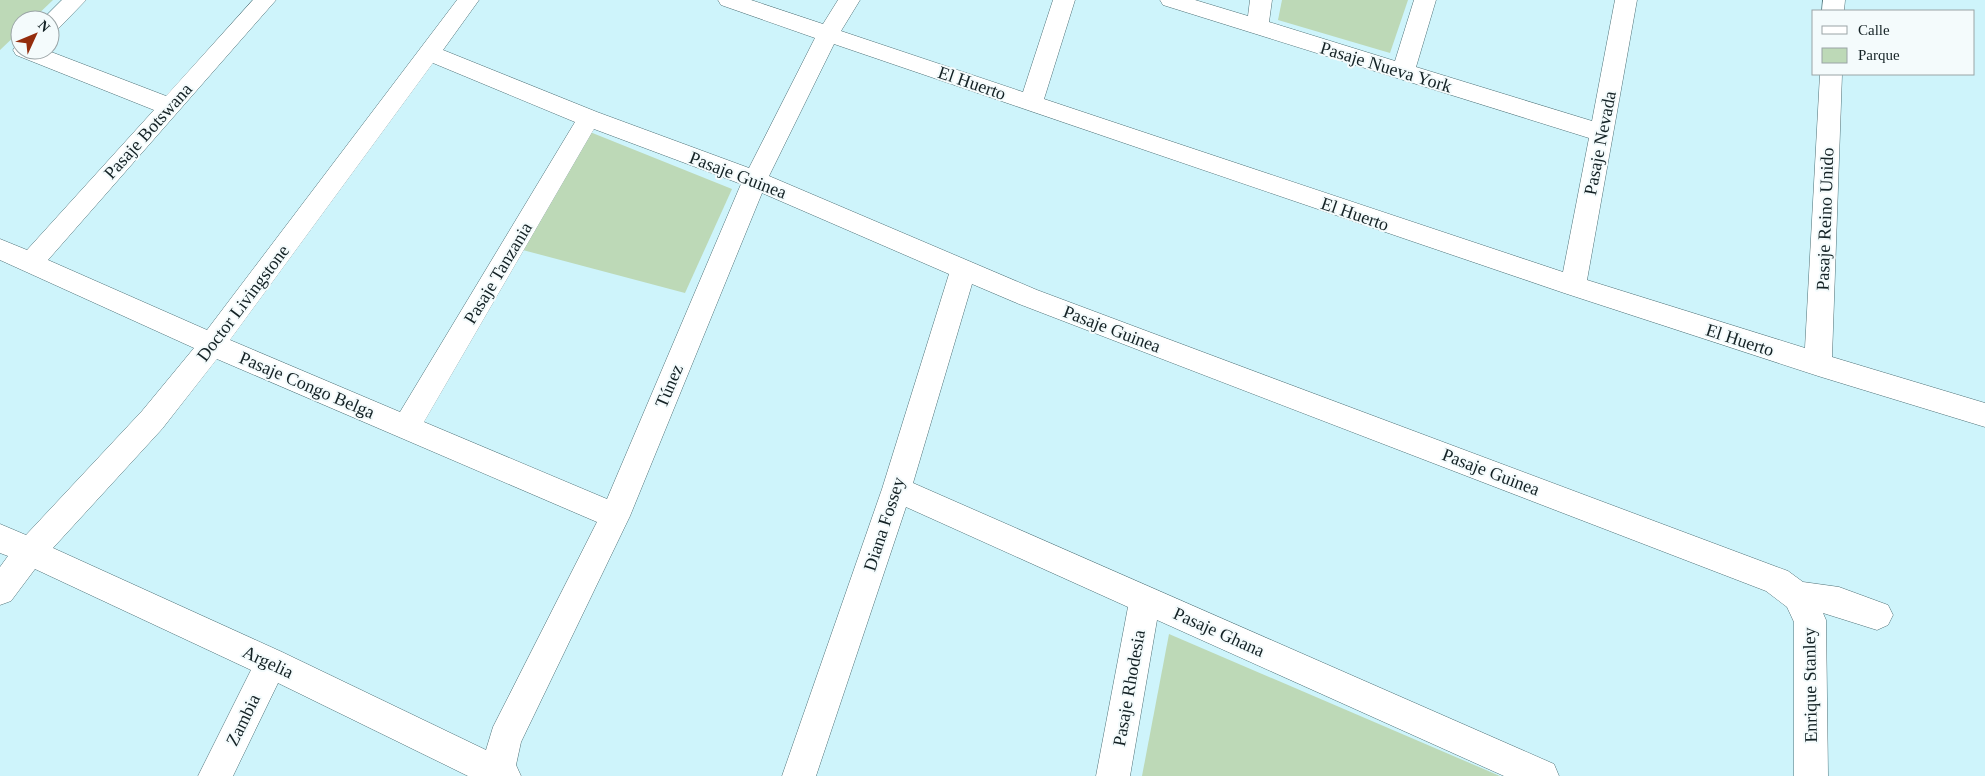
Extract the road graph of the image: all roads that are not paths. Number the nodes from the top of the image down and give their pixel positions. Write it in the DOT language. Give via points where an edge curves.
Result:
graph roads {
  1 [pos="75,0"];
  2 [pos="265,0"];
  3 [pos="468,0"];
  4 [pos="729,0"];
  5 [pos="849,0"];
  6 [pos="1064,0"];
  7 [pos="1171,0"];
  8 [pos="1261,0"];
  9 [pos="1425,0"];
  10 [pos="1626,0"];
  11 [pos="60,14"];
  12 [pos="1257,27"];
  13 [pos="828,34"];
  14 [pos="429,53"];
  15 [pos="49,60"];
  16 [pos="1403,72"];
  17 [pos="1831,75"];
  18 [pos="1031,103"];
  19 [pos="170,108"];
  20 [pos="589,118"];
  21 [pos="1602,133"];
  22 [pos="755,180"];
  23 [pos="0,249"];
  24 [pos="30,262"];
  25 [pos="964,270"];
  26 [pos="1573,286"];
  27 [pos="213,345"];
  28 [pos="1818,365"];
  29 [pos="1985,415"];
  30 [pos="406,427"];
  31 [pos="897,489"];
  32 [pos="615,516"];
  33 [pos="0,538"];
  34 [pos="30,552"];
  35 [pos="0,591"];
  36 [pos="1798,597"];
  37 [pos="1145,599"];
  38 [pos="1877,615"];
  39 [pos="271,663"];
  40 [pos="499,775"];
  41 [pos="215,776"];
  42 [pos="800,776"];
  43 [pos="1113,776"];
  44 [pos="1542,776"];
  45 [pos="1811,776"];
  1 -- 11 [label="street"];
  2 -- 19 [label="street, Pasaje Botswana"];
  3 -- 14 [label="street, Doctor Livingstone"];
  4 -- 13 [label="street, El Huerto"];
  5 -- 13 [label="street, Túnez"];
  6 -- 18 [label="street"];
  7 -- 12 [label="street, Pasaje Nueva York"];
  8 -- 12 [label="street"];
  9 -- 16 [label="street"];
  10 -- 21 [label="street, Pasaje Nevada"];
  12 -- 16 [label="street, Pasaje Nueva York"];
  13 -- 18 [label="street, El Huerto"];
  13 -- 22 [label="street, Túnez"];
  14 -- 20 [label="street, Pasaje Guinea"];
  14 -- 27 [label="street, Doctor Livingstone"];
  15 -- 19 [label="street"];
  16 -- 21 [label="street, Pasaje Nueva York"];
  17 -- 28 [label="street, Pasaje Reino Unido"];
  18 -- 26 [label="street, El Huerto"];
  19 -- 24 [label="street, Pasaje Botswana"];
  20 -- 22 [label="street, Pasaje Guinea"];
  20 -- 30 [label="street, Pasaje Tanzania"];
  21 -- 26 [label="street, Pasaje Nevada"];
  22 -- 25 [label="street, Pasaje Guinea"];
  22 -- 32 [label="street, Túnez"];
  23 -- 24 [label="street, Pasaje Congo Belga"];
  24 -- 27 [label="street, Pasaje Congo Belga"];
  25 -- 31 [label="street, Diana Fossey"];
  25 -- 36 [label="street, Pasaje Guinea" via="1765,576"];
  26 -- 28 [label="street, El Huerto"];
  27 -- 30 [label="street, Pasaje Congo Belga"];
  27 -- 34 [label="street, Doctor Livingstone" via="152,420"];
  28 -- 29 [label="street, El Huerto"];
  30 -- 32 [label="street, Pasaje Congo Belga"];
  31 -- 37 [label="street, Pasaje Ghana"];
  31 -- 42 [label="street, Diana Fossey"];
  32 -- 40 [label="street, Túnez" via="505,739"];
  33 -- 34 [label="street, Argelia"];
  34 -- 35 [label="street, Doctor Livingstone"];
  34 -- 39 [label="street, Argelia"];
  36 -- 38 [label="street" via="1847,603"];
  36 -- 45 [label="street, Enrique Stanley" via="1810,620"];
  37 -- 43 [label="street, Pasaje Rhodesia"];
  37 -- 44 [label="street, Pasaje Ghana"];
  39 -- 40 [label="street, Argelia"];
  39 -- 41 [label="street, Zambia"];
}
